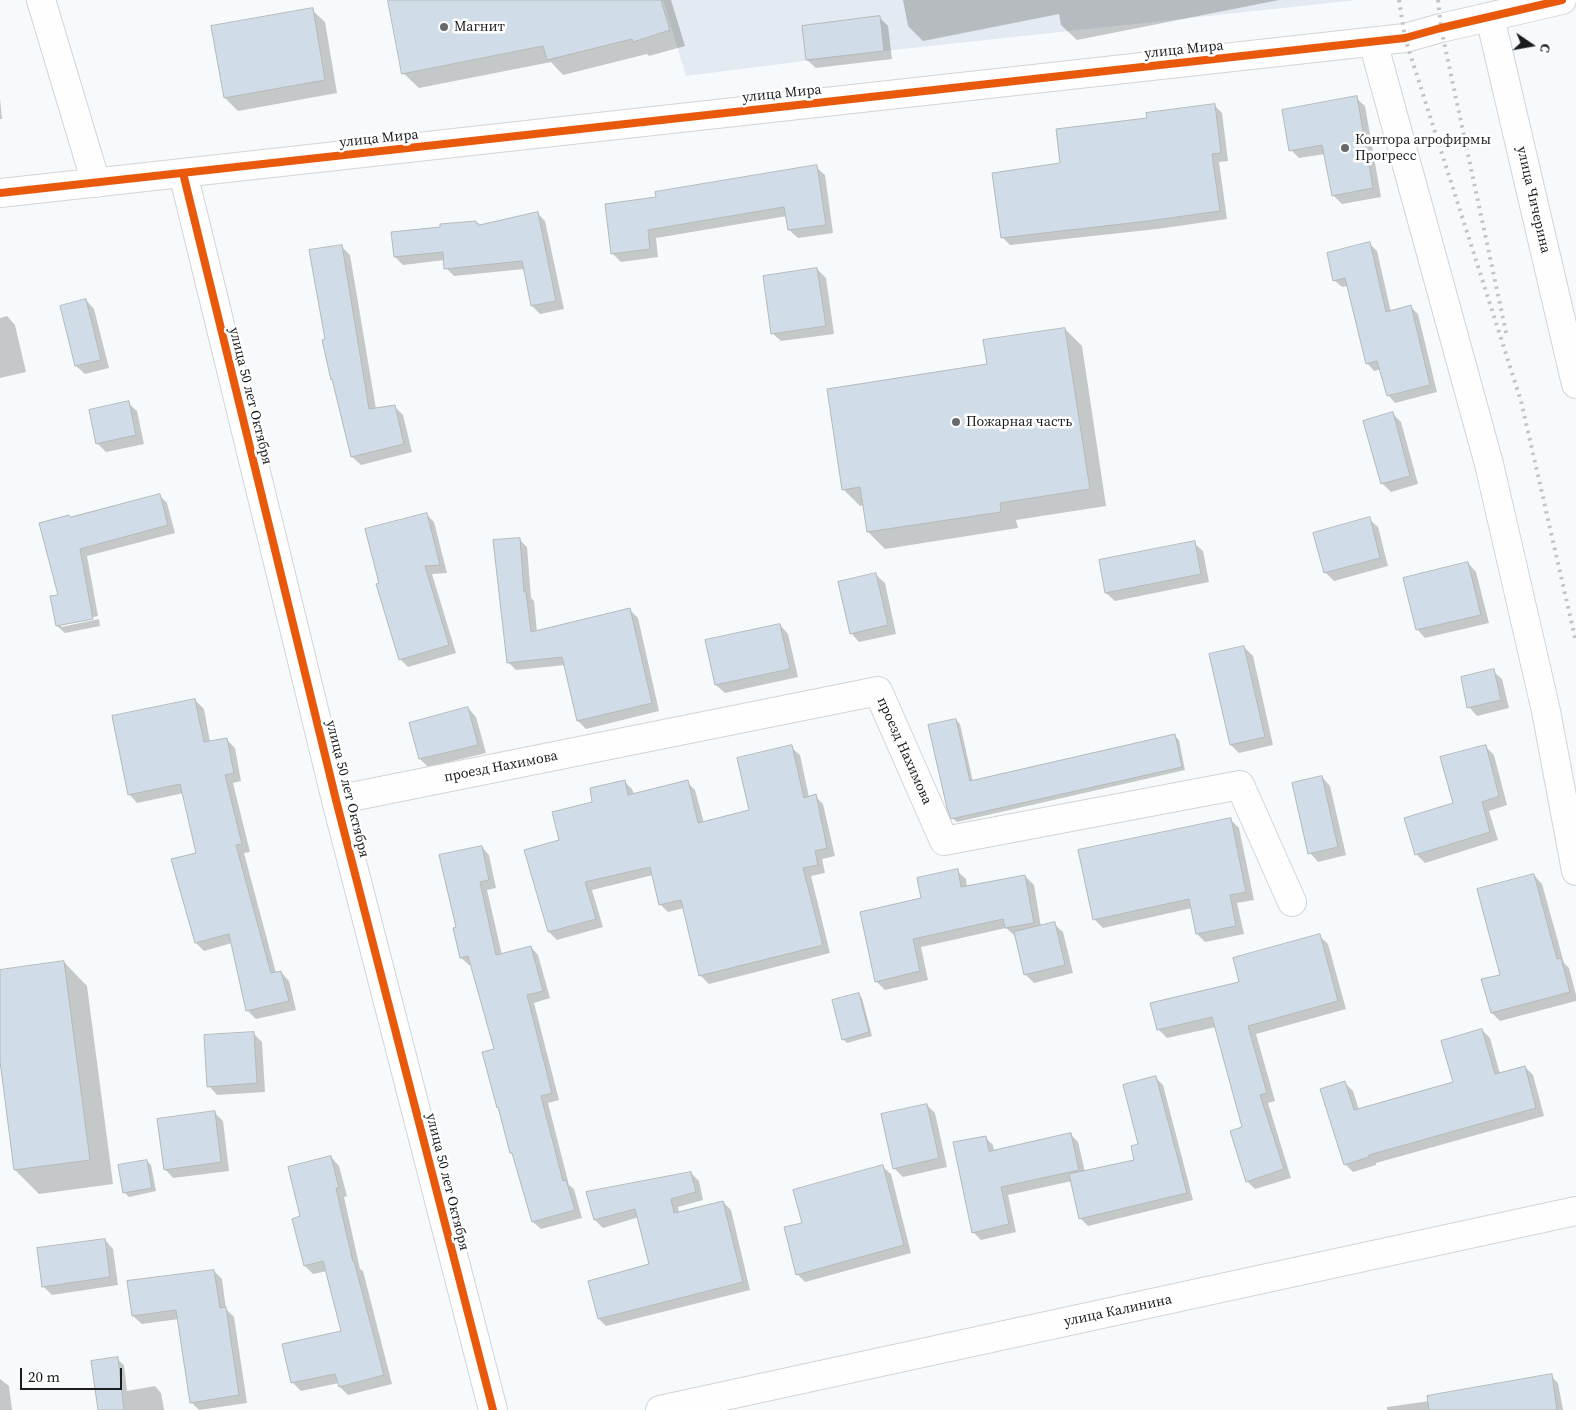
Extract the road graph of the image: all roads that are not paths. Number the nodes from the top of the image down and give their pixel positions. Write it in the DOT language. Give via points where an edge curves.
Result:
graph roads {
  1 [pos="41,0"];
  2 [pos="1562,0"];
  3 [pos="1490,17"];
  4 [pos="1373,42"];
  5 [pos="183,173"];
  6 [pos="96,183"];
  7 [pos="0,193"];
  8 [pos="1576,384"];
  9 [pos="336,800"];
  10 [pos="1576,871"];
  11 [pos="1292,902"];
  12 [pos="1576,1211"];
  13 [pos="493,1410"];
  14 [pos="660,1410"];
  1 -- 6 [label="street"];
  2 -- 3 [label="street, улица Мира"];
  3 -- 4 [label="street, улица Мира" via="1405,38"];
  3 -- 8 [label="street, улица Чичерина"];
  4 -- 5 [label="street, улица Мира"];
  4 -- 10 [label="street" via="1489,464 1546,711"];
  5 -- 6 [label="street, улица Мира"];
  5 -- 9 [label="street, улица 50 лет Октября"];
  6 -- 7 [label="street, улица Мира"];
  9 -- 11 [label="street, проезд Нахимова" via="878,691 944,841 1240,785"];
  9 -- 13 [label="street, улица 50 лет Октября"];
  12 -- 14 [label="street, улица Калинина"];
}
